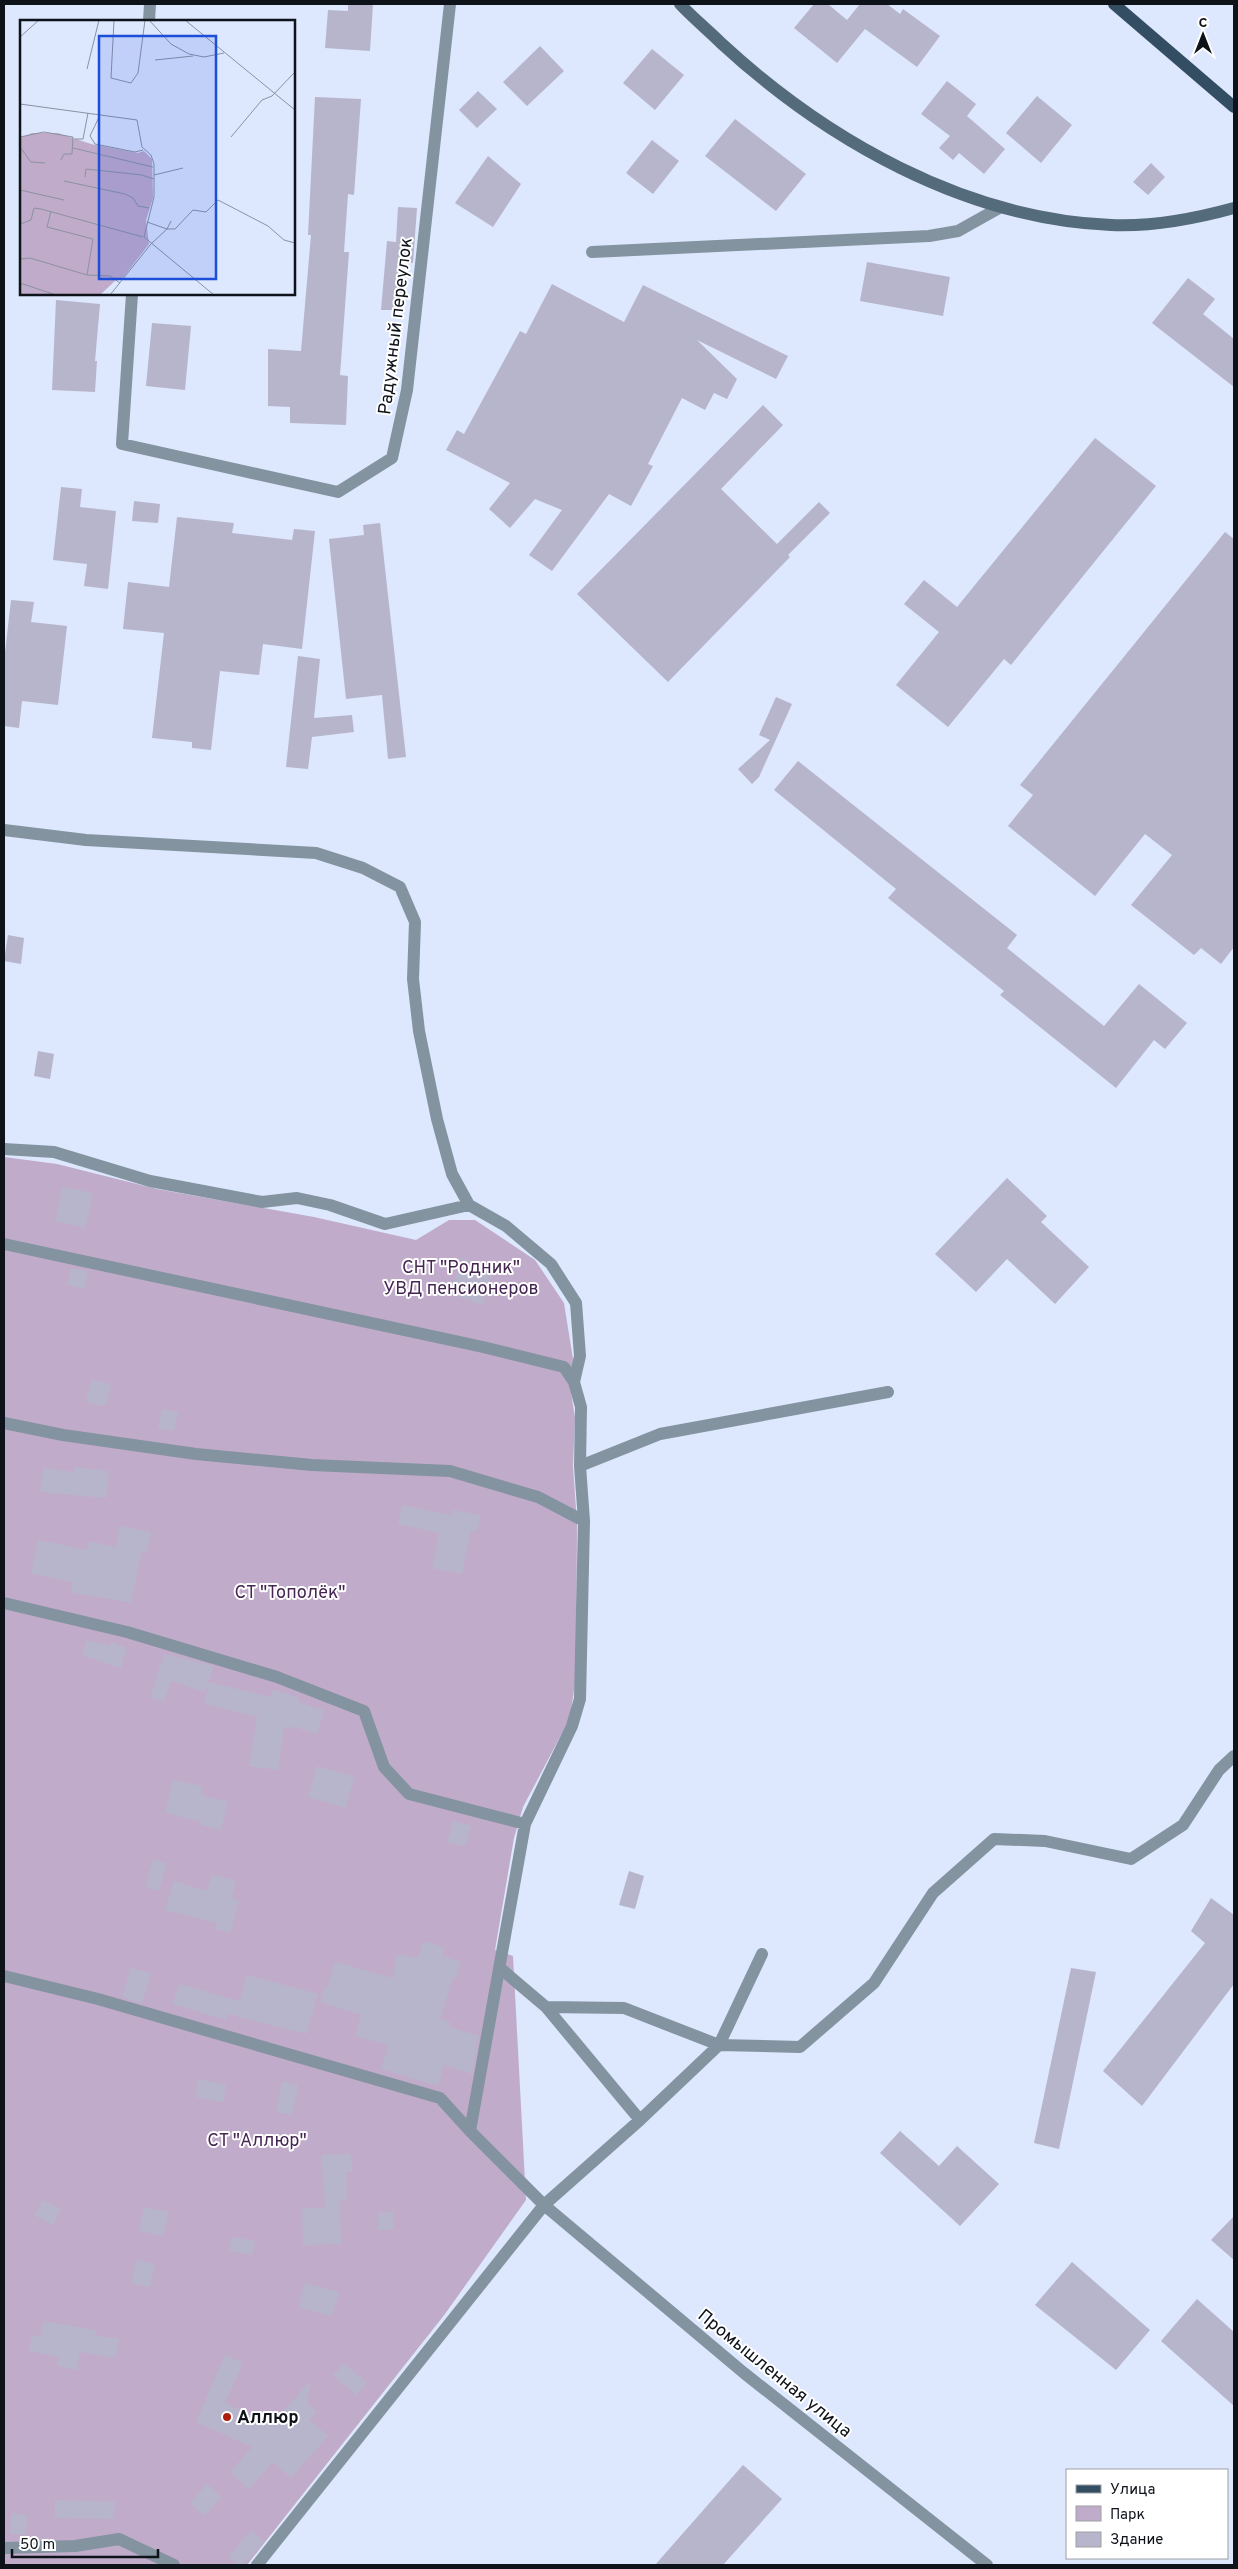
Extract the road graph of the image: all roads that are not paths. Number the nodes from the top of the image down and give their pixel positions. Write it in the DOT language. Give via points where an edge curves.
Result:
graph roads {
  1 [pos="150,4"];
  2 [pos="450,4"];
  3 [pos="680,4"];
  4 [pos="1114,4"];
  5 [pos="149,20"];
  6 [pos="1234,107"];
  7 [pos="999,208"];
  8 [pos="1234,208"];
  9 [pos="592,252"];
  10 [pos="132,295"];
  11 [pos="6,834"];
  12 [pos="4,1149"];
  13 [pos="469,1205"];
  14 [pos="4,1244"];
  15 [pos="574,1382"];
  16 [pos="888,1392"];
  17 [pos="4,1423"];
  18 [pos="580,1466"];
  19 [pos="584,1521"];
  20 [pos="4,1603"];
  21 [pos="1234,1756"];
  22 [pos="525,1824"];
  23 [pos="762,1954"];
  24 [pos="500,1968"];
  25 [pos="4,1976"];
  26 [pos="546,2007"];
  27 [pos="719,2046"];
  28 [pos="640,2120"];
  29 [pos="470,2131"];
  30 [pos="544,2205"];
  31 [pos="4,2548"];
  32 [pos="174,2565"];
  33 [pos="257,2565"];
  34 [pos="986,2565"];
  1 -- 5 [label="street"];
  2 -- 10 [label="street, Радужный переулок" via="408,390 392,458 338,492 122,444"];
  3 -- 7 [label="street" via="760,79 814,116 882,158 949,190"];
  4 -- 6 [label="main road"];
  7 -- 8 [label="street" via="1054,219 1111,225 1162,224"];
  7 -- 9 [label="street" via="958,231 929,236"];
  11 -- 13 [label="street" via="316,853 364,868 400,887 415,922 414,979 418,1022 437,1119 452,1174"];
  12 -- 13 [label="street" via="54,1152 150,1181 262,1202 297,1198 330,1205 385,1224"];
  13 -- 15 [label="street" via="506,1226 551,1264 576,1303 580,1356"];
  14 -- 15 [label="street" via="483,1347 564,1367"];
  15 -- 18 [label="street" via="581,1407"];
  16 -- 18 [label="street" via="660,1434"];
  17 -- 19 [label="street" via="196,1454 312,1465 450,1471 538,1497"];
  18 -- 19 [label="street"];
  19 -- 22 [label="street" via="580,1699 572,1726"];
  20 -- 22 [label="street" via="127,1632 268,1674 364,1711 384,1767 408,1794"];
  21 -- 27 [label="street" via="1219,1770 1183,1825 1131,1859 1045,1841 994,1839 933,1894 874,1983 800,2047"];
  22 -- 24 [label="street"];
  23 -- 27 [label="street"];
  24 -- 26 [label="street"];
  24 -- 29 [label="street"];
  25 -- 29 [label="street, Промышленная улица" via="98,1999 440,2098"];
  26 -- 27 [label="street" via="624,2008"];
  26 -- 28 [label="street"];
  27 -- 28 [label="street"];
  28 -- 30 [label="street"];
  29 -- 30 [label="street, Промышленная улица"];
  30 -- 33 [label="street"];
  30 -- 34 [label="street, Промышленная улица" via="744,2373"];
  31 -- 32 [label="street" via="75,2546 119,2539"];
}
